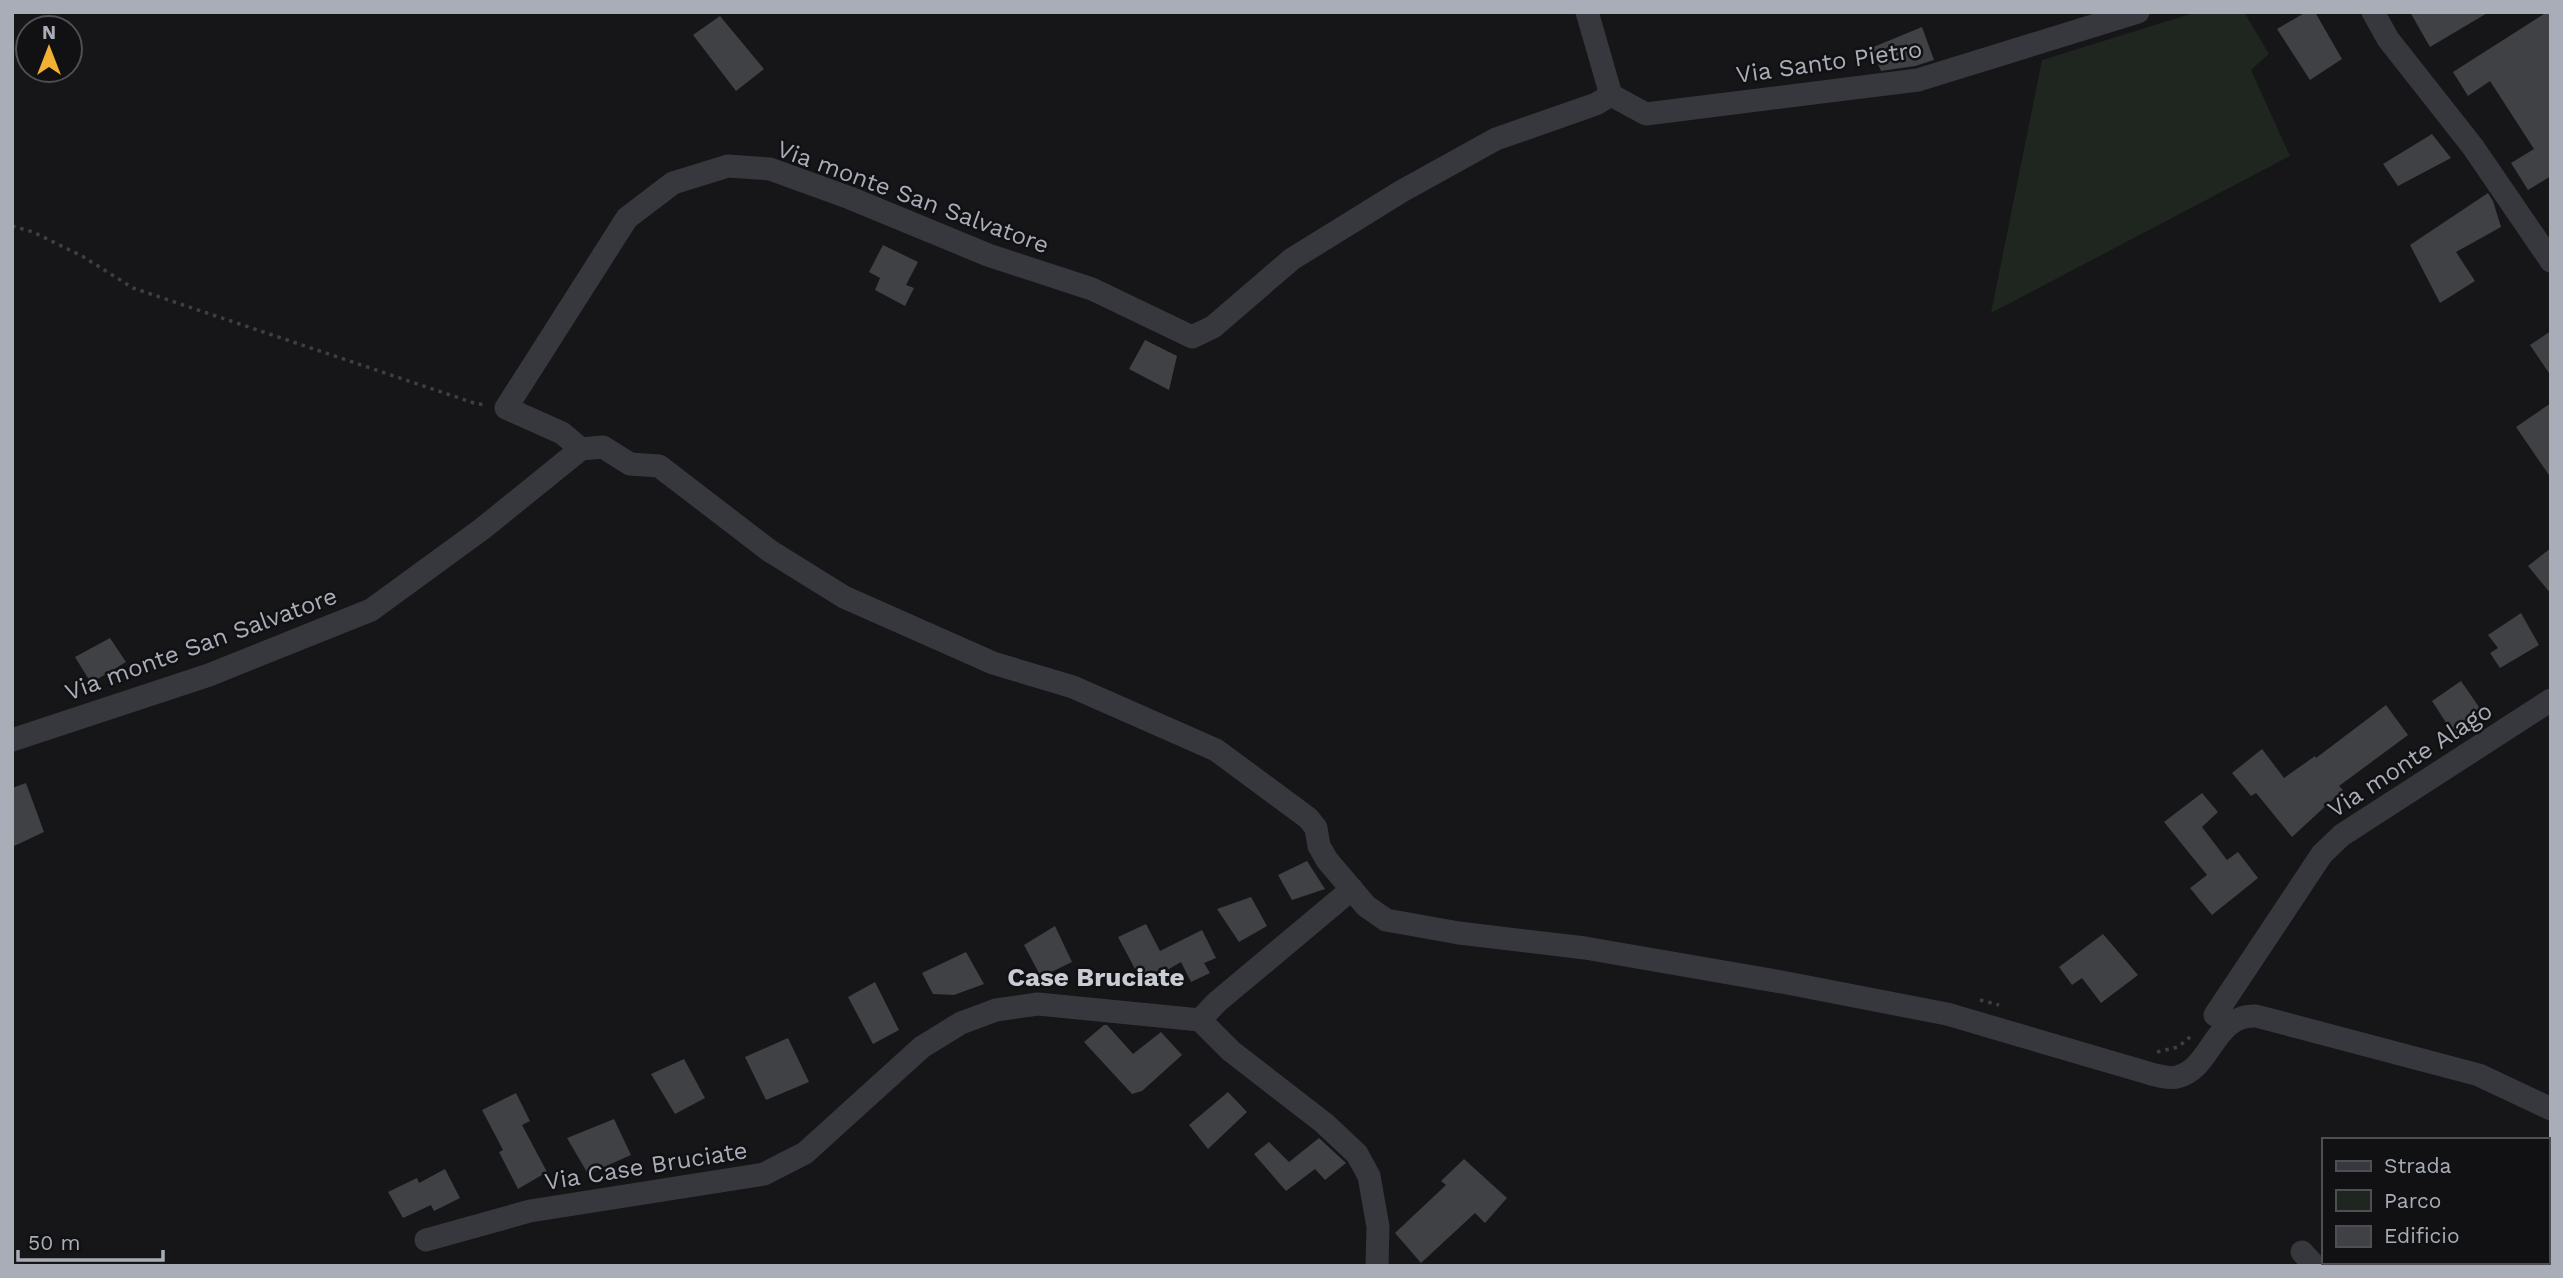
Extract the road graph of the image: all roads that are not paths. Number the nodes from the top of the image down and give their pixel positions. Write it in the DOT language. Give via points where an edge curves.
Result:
graph roads {
  1 [pos="1587,12"];
  2 [pos="2138,12"];
  3 [pos="2373,12"];
  4 [pos="1611,96"];
  5 [pos="2551,261"];
  6 [pos="581,449"];
  7 [pos="2551,700"];
  8 [pos="12,740"];
  9 [pos="1352,889"];
  10 [pos="2215,1015"];
  11 [pos="1200,1020"];
  12 [pos="2551,1109"];
  13 [pos="426,1240"];
  14 [pos="1377,1266"];
  1 -- 4 [label="street"];
  2 -- 4 [label="street, Via Santo Pietro" via="1918,80 1646,114"];
  3 -- 5 [label="street"];
  4 -- 6 [label="street, Via monte San Salvatore" via="1496,139 1402,191 1292,259 1213,327 1192,337 1092,289 988,255 770,169 728,166 673,183 627,218 506,408 562,433"];
  6 -- 8 [label="street, Via monte San Salvatore" via="371,610 209,675"];
  6 -- 9 [label="street" via="603,447 630,464 659,466 770,551 844,597 993,663 1073,687 1216,750 1308,817 1319,846"];
  7 -- 10 [label="street, Via monte Alago" via="2342,835 2322,854"];
  9 -- 11 [label="street"];
  9 -- 12 [label="street" via="1386,920 1585,948 1947,1014 2155,1075 2177,1077 2193,1068 2227,1025 2242,1015 2256,1016 2479,1075"];
  11 -- 13 [label="street, Via Case Bruciate" via="1038,1004 996,1010 961,1023 922,1047 805,1153 764,1174 530,1211"];
  11 -- 14 [label="street" via="1357,1154 1369,1176 1378,1227"];
}
